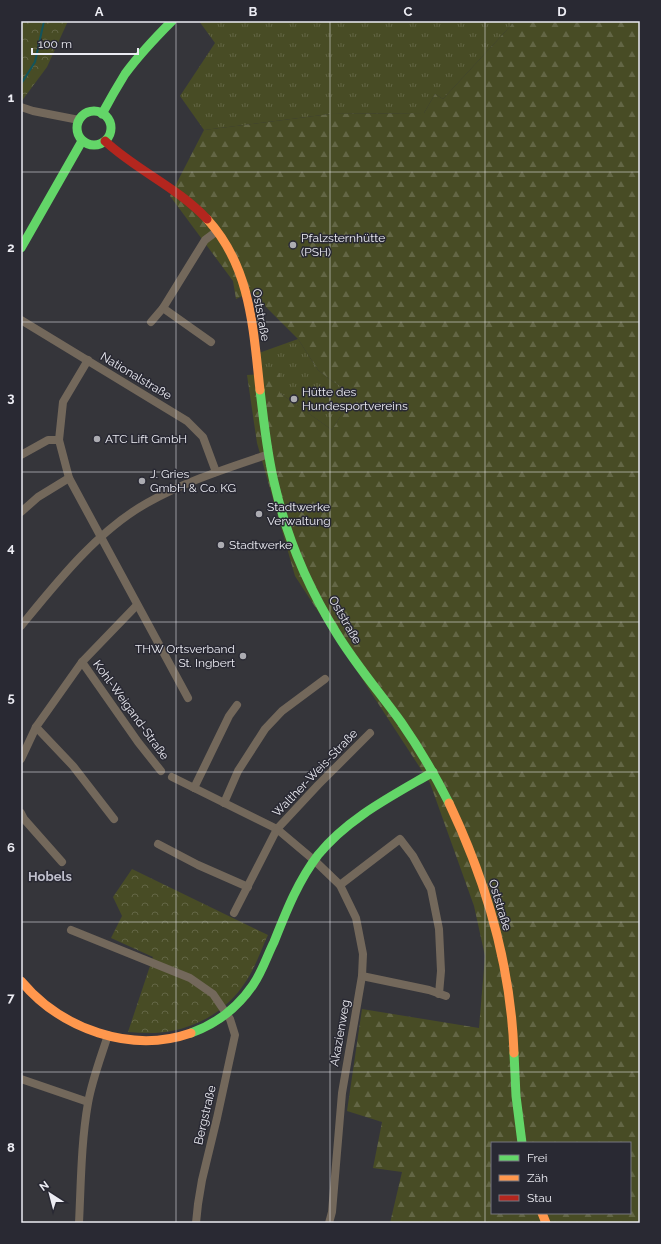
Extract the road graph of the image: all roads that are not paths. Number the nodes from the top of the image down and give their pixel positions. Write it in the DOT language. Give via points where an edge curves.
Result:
graph roads {
  1 [pos="172,21"];
  2 [pos="21,107"];
  3 [pos="102,114"];
  4 [pos="79,120"];
  5 [pos="82,141"];
  6 [pos="105,141"];
  7 [pos="217,231"];
  8 [pos="21,248"];
  9 [pos="163,308"];
  10 [pos="21,320"];
  11 [pos="151,322"];
  12 [pos="211,342"];
  13 [pos="88,360"];
  14 [pos="59,440"];
  15 [pos="269,454"];
  16 [pos="21,455"];
  17 [pos="216,472"];
  18 [pos="69,478"];
  19 [pos="21,512"];
  20 [pos="101,537"];
  21 [pos="137,606"];
  22 [pos="21,626"];
  23 [pos="82,662"];
  24 [pos="325,679"];
  25 [pos="188,698"];
  26 [pos="237,704"];
  27 [pos="36,727"];
  28 [pos="370,733"];
  29 [pos="21,759"];
  30 [pos="161,771"];
  31 [pos="433,772"];
  32 [pos="172,777"];
  33 [pos="194,788"];
  34 [pos="224,804"];
  35 [pos="21,813"];
  36 [pos="114,819"];
  37 [pos="277,829"];
  38 [pos="158,844"];
  39 [pos="315,861"];
  40 [pos="62,862"];
  41 [pos="340,885"];
  42 [pos="248,887"];
  43 [pos="234,913"];
  44 [pos="71,930"];
  45 [pos="362,976"];
  46 [pos="21,981"];
  47 [pos="227,1013"];
  48 [pos="108,1035"];
  49 [pos="21,1079"];
  50 [pos="88,1102"];
  51 [pos="522,1142"];
  52 [pos="196,1222"];
  53 [pos="79,1223"];
  54 [pos="329,1223"];
  1 -- 3 [label="main road" via="130,68"];
  2 -- 4 [label="street" via="33,112"];
  3 -- 4 [label="main road" via="87,113"];
  3 -- 6 [label="main road" via="111,126"];
  4 -- 5 [label="main road" via="77,129"];
  5 -- 6 [label="main road" via="89,145"];
  5 -- 8 [label="main road"];
  6 -- 7 [label="main road, Oststraße" via="126,160 197,209"];
  7 -- 9 [label="street" via="205,240"];
  7 -- 15 [label="main road, Oststraße" via="243,280 250,308"];
  9 -- 11 [label="street"];
  9 -- 12 [label="street"];
  10 -- 13 [label="street, Nationalstraße"];
  13 -- 14 [label="street" via="62,402"];
  13 -- 17 [label="street, Nationalstraße" via="187,421 203,437"];
  14 -- 16 [label="street" via="48,440"];
  14 -- 18 [label="street"];
  15 -- 17 [label="street"];
  15 -- 31 [label="main road, Oststraße" via="285,524 306,575 330,622"];
  17 -- 20 [label="street" via="146,503"];
  18 -- 19 [label="street" via="38,497"];
  18 -- 20 [label="street"];
  20 -- 21 [label="street"];
  20 -- 22 [label="street"];
  21 -- 23 [label="street, Kohl-Weigand-Straße"];
  21 -- 25 [label="street"];
  23 -- 27 [label="street, Kohl-Weigand-Straße"];
  23 -- 30 [label="street, Kohl-Weigand-Straße"];
  24 -- 34 [label="street" via="282,710 265,729 238,771"];
  26 -- 33 [label="street"];
  27 -- 29 [label="street, Kohl-Weigand-Straße"];
  27 -- 36 [label="street" via="73,766"];
  28 -- 37 [label="street, Walther-Weis-Straße"];
  31 -- 39 [label="main road" via="352,822"];
  31 -- 51 [label="main road, Oststraße" via="464,836 484,888 497,933 513,1032"];
  32 -- 33 [label="street, Walther-Weis-Straße"];
  33 -- 34 [label="street, Walther-Weis-Straße"];
  34 -- 37 [label="street, Walther-Weis-Straße"];
  35 -- 40 [label="street"];
  37 -- 39 [label="street, Walther-Weis-Straße"];
  37 -- 42 [label="street"];
  38 -- 42 [label="street"];
  39 -- 41 [label="street, Akazienweg"];
  39 -- 47 [label="main road" via="284,916 255,983"];
  41 -- 45 [label="street, Akazienweg" via="356,918 363,954"];
  41 -- 45 [label="street" via="400,839 413,856 431,889 439,929 443,995"];
  42 -- 43 [label="street"];
  44 -- 47 [label="street, Bergstraße" via="190,978 213,994"];
  45 -- 54 [label="street, Akazienweg" via="342,1093"];
  46 -- 48 [label="main road" via="31,993 63,1016"];
  47 -- 48 [label="main road" via="205,1028 167,1039 150,1041"];
  47 -- 52 [label="street, Bergstraße" via="235,1035 202,1180"];
  48 -- 50 [label="street"];
  49 -- 50 [label="street"];
  50 -- 53 [label="street"];
}
